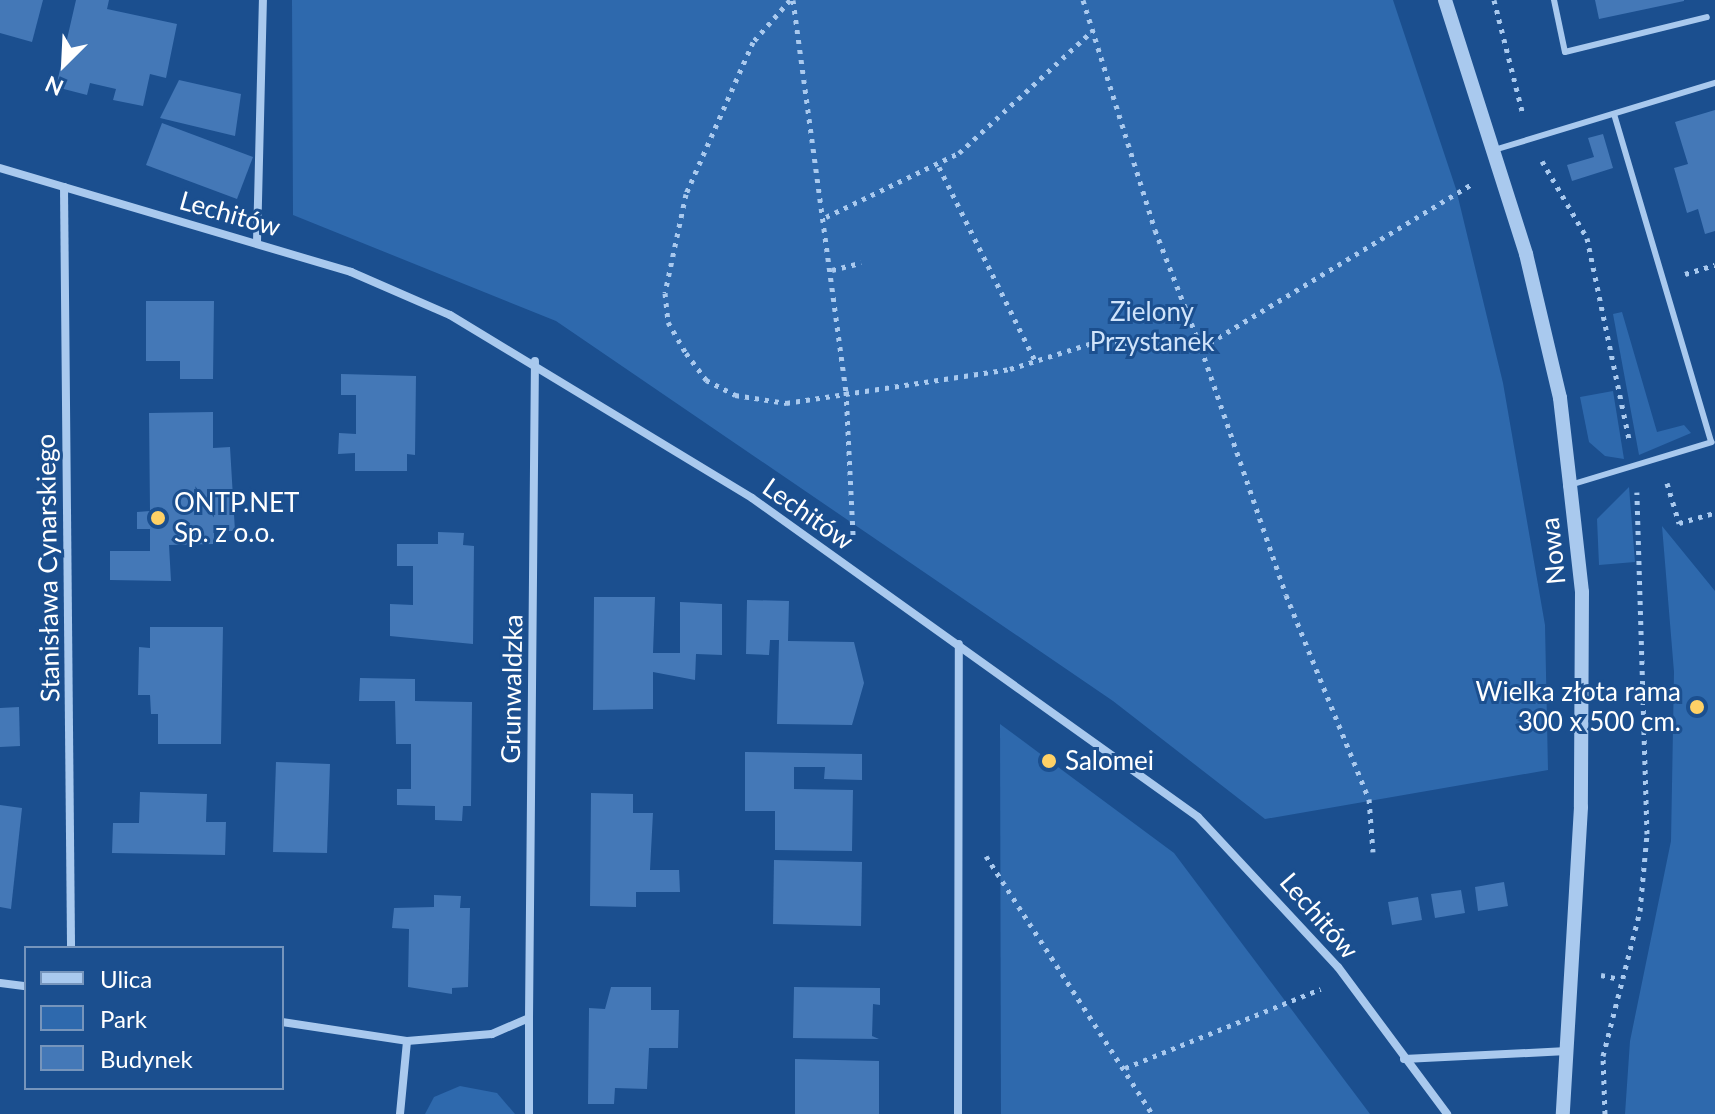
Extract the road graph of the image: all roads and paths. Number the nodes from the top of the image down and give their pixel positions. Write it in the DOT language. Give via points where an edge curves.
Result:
graph roads {
  1 [pos="263,0"];
  2 [pos="792,0"];
  3 [pos="1083,0"];
  4 [pos="1445,0"];
  5 [pos="1494,0"];
  6 [pos="1554,0"];
  7 [pos="1707,17"];
  8 [pos="1093,30"];
  9 [pos="1715,83"];
  10 [pos="1614,114"];
  11 [pos="1533,138"];
  12 [pos="1494,150"];
  13 [pos="939,167"];
  14 [pos="0,168"];
  15 [pos="1502,172"];
  16 [pos="64,187"];
  17 [pos="826,217"];
  18 [pos="257,242"];
  19 [pos="861,263"];
  20 [pos="832,270"];
  21 [pos="1201,348"];
  22 [pos="535,361"];
  23 [pos="1036,362"];
  24 [pos="846,391"];
  25 [pos="1713,442"];
  26 [pos="1635,470"];
  27 [pos="1570,485"];
  28 [pos="1637,490"];
  29 [pos="1715,513"];
  30 [pos="853,537"];
  31 [pos="959,644"];
  32 [pos="960,817"];
  33 [pos="1373,852"];
  34 [pos="71,946"];
  35 [pos="0,983"];
  36 [pos="24,986"];
  37 [pos="1322,989"];
  38 [pos="529,1018"];
  39 [pos="284,1022"];
  40 [pos="407,1041"];
  41 [pos="1568,1051"];
  42 [pos="1404,1059"];
  43 [pos="1125,1068"];
  44 [pos="400,1114"];
  45 [pos="529,1114"];
  46 [pos="958,1114"];
  47 [pos="1152,1114"];
  48 [pos="1447,1114"];
  49 [pos="1563,1114"];
  50 [pos="1605,1114"];
  1 -- 18 [label="street"];
  2 -- 17 [label="path"];
  2 -- 24 [label="path" via="753,42 698,156 668,256 668,322 706,380 735,395 786,403"];
  3 -- 8 [label="path"];
  4 -- 12 [label="street, Nowa"];
  5 -- 11 [label="path" via="1513,90"];
  6 -- 7 [label="lane" via="1565,52"];
  8 -- 13 [label="path"];
  8 -- 21 [label="path" via="1155,230"];
  9 -- 10 [label="lane"];
  10 -- 11 [label="lane"];
  10 -- 25 [label="lane"];
  11 -- 12 [label="lane"];
  11 -- 26 [label="path" via="1587,238"];
  12 -- 15 [label="street, Nowa"];
  13 -- 17 [label="path"];
  13 -- 23 [label="path"];
  14 -- 16 [label="street, Lechitów"];
  15 -- 21 [label="path" via="1456,189"];
  15 -- 27 [label="street, Nowa" via="1560,398"];
  16 -- 18 [label="street, Lechitów"];
  16 -- 34 [label="street, Stanisława Cynarskiego"];
  17 -- 20 [label="path"];
  18 -- 22 [label="street, Lechitów" via="351,272"];
  19 -- 20 [label="path"];
  20 -- 24 [label="path"];
  21 -- 23 [label="path" via="1095,342"];
  21 -- 33 [label="path" via="1286,595 1369,799"];
  22 -- 31 [label="street, Lechitów" via="752,498"];
  22 -- 38 [label="street, Grunwaldzka"];
  23 -- 24 [label="path"];
  24 -- 30 [label="path"];
  25 -- 26 [label="lane"];
  26 -- 27 [label="lane"];
  26 -- 28 [label="path"];
  27 -- 41 [label="street, Nowa" via="1582,592 1581,807"];
  28 -- 29 [label="path" via="1667,483 1679,523"];
  28 -- 50 [label="path" via="1647,834 1640,911 1603,1056"];
  31 -- 32 [label="street"];
  31 -- 42 [label="street, Lechitów" via="1198,817 1338,967"];
  32 -- 43 [label="path"];
  32 -- 46 [label="street"];
  35 -- 36 [label="street"];
  37 -- 43 [label="path"];
  38 -- 40 [label="street" via="492,1034"];
  38 -- 45 [label="street, Grunwaldzka"];
  39 -- 40 [label="street"];
  40 -- 44 [label="street"];
  41 -- 42 [label="street"];
  41 -- 49 [label="street, Nowa"];
  42 -- 48 [label="street, Lechitów"];
  43 -- 47 [label="path"];
}
